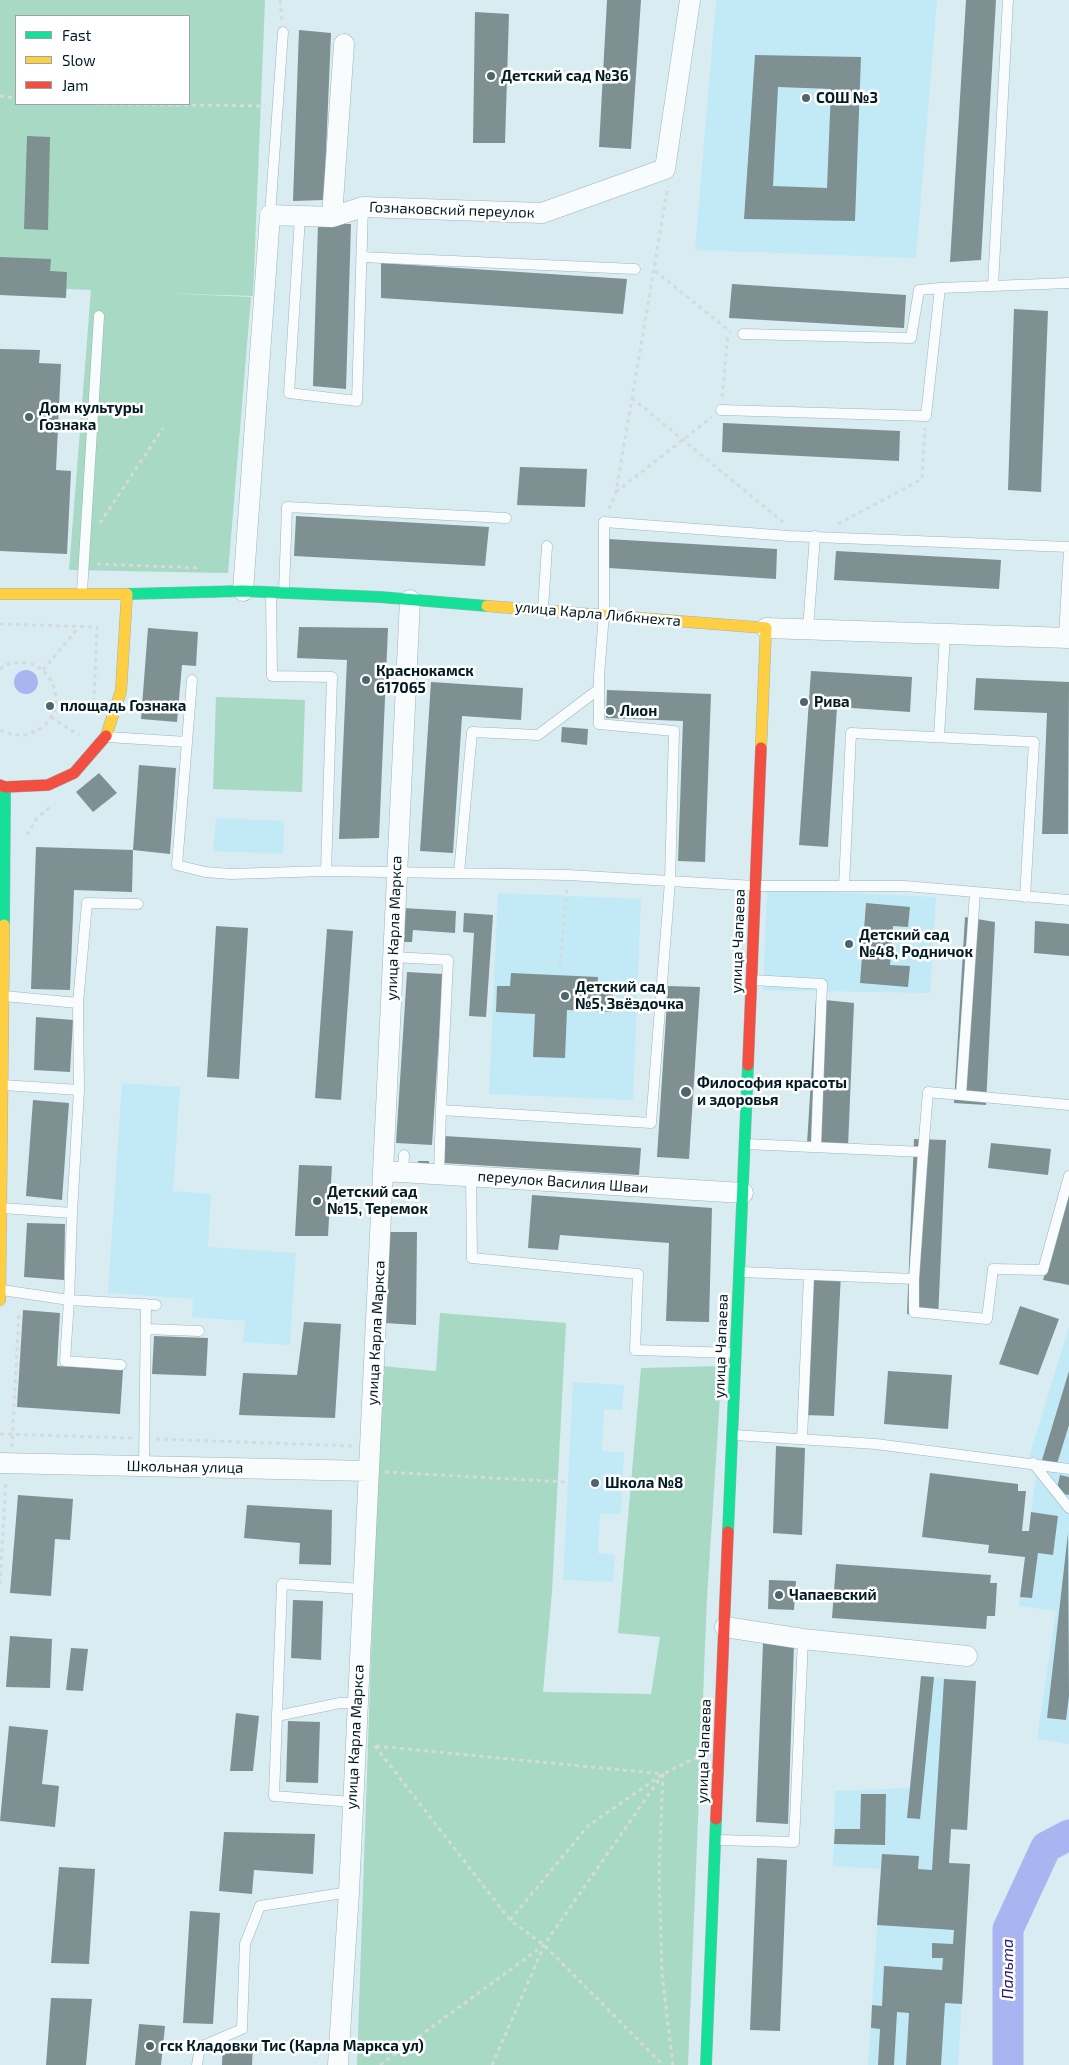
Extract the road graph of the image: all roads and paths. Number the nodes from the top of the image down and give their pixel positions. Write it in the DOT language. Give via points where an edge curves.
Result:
graph roads {
  1 [pos="690,0"];
  2 [pos="1008,0"];
  3 [pos="283,32"];
  4 [pos="344,44"];
  5 [pos="0,96"];
  6 [pos="15,98"];
  7 [pos="142,105"];
  8 [pos="278,108"];
  9 [pos="666,169"];
  10 [pos="363,207"];
  11 [pos="270,215"];
  12 [pos="300,217"];
  13 [pos="332,217"];
  14 [pos="361,257"];
  15 [pos="635,269"];
  16 [pos="654,270"];
  17 [pos="1069,283"];
  18 [pos="993,286"];
  19 [pos="940,288"];
  20 [pos="99,316"];
  21 [pos="743,334"];
  22 [pos="632,398"];
  23 [pos="721,410"];
  24 [pos="926,416"];
  25 [pos="163,428"];
  26 [pos="682,439"];
  27 [pos="616,492"];
  28 [pos="506,518"];
  29 [pos="604,522"];
  30 [pos="801,536"];
  31 [pos="816,536"];
  32 [pos="84,546"];
  33 [pos="547,546"];
  34 [pos="1069,549"];
  35 [pos="84,564"];
  36 [pos="207,569"];
  37 [pos="243,591"];
  38 [pos="271,592"];
  39 [pos="284,592"];
  40 [pos="0,594"];
  41 [pos="82,594"];
  42 [pos="127,594"];
  43 [pos="410,600"];
  44 [pos="543,609"];
  45 [pos="604,614"];
  46 [pos="0,624"];
  47 [pos="79,627"];
  48 [pos="766,628"];
  49 [pos="808,629"];
  50 [pos="945,634"];
  51 [pos="1067,638"];
  52 [pos="0,669"];
  53 [pos="43,670"];
  54 [pos="192,680"];
  55 [pos="599,689"];
  56 [pos="93,703"];
  57 [pos="51,717"];
  58 [pos="86,728"];
  59 [pos="0,730"];
  60 [pos="82,737"];
  61 [pos="106,737"];
  62 [pos="939,737"];
  63 [pos="187,742"];
  64 [pos="75,743"];
  65 [pos="3,786"];
  66 [pos="54,803"];
  67 [pos="26,844"];
  68 [pos="326,871"];
  69 [pos="396,872"];
  70 [pos="459,873"];
  71 [pos="568,875"];
  72 [pos="670,881"];
  73 [pos="755,886"];
  74 [pos="844,886"];
  75 [pos="975,892"];
  76 [pos="1026,897"];
  77 [pos="1069,900"];
  78 [pos="138,904"];
  79 [pos="393,957"];
  80 [pos="560,965"];
  81 [pos="752,980"];
  82 [pos="3,996"];
  83 [pos="78,1003"];
  84 [pos="2,1085"];
  85 [pos="79,1090"];
  86 [pos="961,1095"];
  87 [pos="1069,1105"];
  88 [pos="441,1110"];
  89 [pos="1,1134"];
  90 [pos="744,1144"];
  91 [pos="816,1147"];
  92 [pos="923,1152"];
  93 [pos="397,1166"];
  94 [pos="439,1174"];
  95 [pos="471,1176"];
  96 [pos="1069,1176"];
  97 [pos="742,1193"];
  98 [pos="1,1208"];
  99 [pos="72,1213"];
  100 [pos="739,1272"];
  101 [pos="809,1275"];
  102 [pos="914,1279"];
  103 [pos="0,1290"];
  104 [pos="20,1293"];
  105 [pos="0,1300"];
  106 [pos="68,1300"];
  107 [pos="146,1329"];
  108 [pos="199,1331"];
  109 [pos="736,1352"];
  110 [pos="121,1365"];
  111 [pos="0,1434"];
  112 [pos="13,1434"];
  113 [pos="732,1435"];
  114 [pos="145,1439"];
  115 [pos="802,1439"];
  116 [pos="354,1446"];
  117 [pos="5,1463"];
  118 [pos="1033,1463"];
  119 [pos="144,1466"];
  120 [pos="1069,1469"];
  121 [pos="369,1471"];
  122 [pos="565,1482"];
  123 [pos="1069,1508"];
  124 [pos="0,1584"];
  125 [pos="363,1589"];
  126 [pos="724,1627"];
  127 [pos="803,1638"];
  128 [pos="967,1656"];
  129 [pos="356,1703"];
  130 [pos="277,1716"];
  131 [pos="703,1755"];
  132 [pos="663,1774"];
  133 [pos="352,1802"];
  134 [pos="716,1840"];
  135 [pos="349,1892"];
  136 [pos="510,1920"];
  137 [pos="544,1945"];
  138 [pos="197,2065"];
  139 [pos="338,2065"];
  140 [pos="380,2065"];
  141 [pos="492,2065"];
  142 [pos="663,2065"];
  143 [pos="673,2065"];
  144 [pos="706,2065"];
  1 -- 9 [label="street"];
  2 -- 18 [label="lane"];
  3 -- 8 [label="lane"];
  4 -- 13 [label="street"];
  5 -- 6 [label="path"];
  7 -- 8 [label="path"];
  8 -- 11 [label="lane"];
  9 -- 10 [label="street, Гознаковский переулок" via="542,213"];
  9 -- 16 [label="path" via="670,175"];
  10 -- 13 [label="street, Гознаковский переулок"];
  10 -- 14 [label="lane"];
  11 -- 12 [label="street, Гознаковский переулок"];
  11 -- 37 [label="street"];
  12 -- 13 [label="street, Гознаковский переулок"];
  12 -- 14 [label="lane" via="289,393 357,401"];
  14 -- 15 [label="lane"];
  16 -- 22 [label="path"];
  16 -- 23 [label="path" via="728,332"];
  17 -- 18 [label="lane"];
  18 -- 19 [label="lane"];
  19 -- 21 [label="lane" via="919,290 911,338"];
  19 -- 24 [label="lane"];
  20 -- 32 [label="lane"];
  22 -- 26 [label="path"];
  22 -- 27 [label="path"];
  23 -- 24 [label="lane"];
  23 -- 26 [label="path"];
  24 -- 31 [label="path" via="922,479"];
  25 -- 32 [label="path"];
  26 -- 27 [label="path"];
  26 -- 30 [label="path"];
  27 -- 29 [label="path"];
  28 -- 39 [label="lane" via="287,507"];
  29 -- 30 [label="lane"];
  29 -- 45 [label="lane"];
  30 -- 31 [label="lane"];
  31 -- 34 [label="lane"];
  31 -- 49 [label="lane"];
  32 -- 35 [label="lane"];
  33 -- 44 [label="lane"];
  34 -- 51 [label="lane"];
  35 -- 36 [label="path"];
  35 -- 41 [label="lane"];
  37 -- 38 [label="street, улица Карла Либкнехта"];
  37 -- 42 [label="street, улица Карла Либкнехта"];
  38 -- 39 [label="street, улица Карла Либкнехта"];
  38 -- 68 [label="lane" via="272,676 332,677"];
  39 -- 43 [label="street, улица Карла Либкнехта"];
  40 -- 41 [label="street, улица Карла Либкнехта"];
  41 -- 42 [label="street, улица Карла Либкнехта"];
  42 -- 61 [label="street" via="121,691"];
  43 -- 44 [label="street, улица Карла Либкнехта"];
  43 -- 69 [label="street, улица Карла Маркса"];
  44 -- 45 [label="street, улица Карла Либкнехта"];
  45 -- 48 [label="street, улица Карла Либкнехта"];
  45 -- 55 [label="lane"];
  46 -- 47 [label="path"];
  47 -- 53 [label="path"];
  47 -- 56 [label="path" via="97,627"];
  48 -- 49 [label="street, улица Карла Либкнехта"];
  48 -- 73 [label="street, улица Чапаева"];
  49 -- 50 [label="street, улица Карла Либкнехта"];
  50 -- 51 [label="street, улица Карла Либкнехта"];
  50 -- 62 [label="lane"];
  52 -- 53 [label="path" via="20,662"];
  53 -- 57 [label="path" via="55,690 56,702"];
  54 -- 63 [label="lane"];
  55 -- 70 [label="lane" via="538,735 472,732"];
  55 -- 72 [label="lane" via="599,724 674,731"];
  57 -- 59 [label="path" via="37,732 13,735"];
  57 -- 60 [label="path"];
  58 -- 60 [label="path"];
  60 -- 64 [label="path"];
  61 -- 63 [label="lane"];
  61 -- 65 [label="street" via="74,773 48,786"];
  62 -- 74 [label="lane" via="851,733"];
  62 -- 76 [label="lane" via="1034,742"];
  63 -- 68 [label="lane" via="177,865 231,874"];
  65 -- 82 [label="street"];
  66 -- 67 [label="path" via="37,818"];
  68 -- 69 [label="lane"];
  69 -- 70 [label="lane"];
  69 -- 79 [label="street, улица Карла Маркса"];
  70 -- 71 [label="lane"];
  71 -- 72 [label="lane"];
  71 -- 80 [label="path"];
  72 -- 73 [label="lane"];
  72 -- 88 [label="lane" via="651,1123"];
  73 -- 74 [label="lane"];
  73 -- 81 [label="street, улица Чапаева"];
  74 -- 75 [label="lane" via="905,886"];
  75 -- 76 [label="lane"];
  75 -- 86 [label="lane"];
  76 -- 77 [label="lane"];
  78 -- 83 [label="lane" via="87,902"];
  79 -- 88 [label="lane" via="448,960"];
  79 -- 93 [label="street, улица Карла Маркса"];
  81 -- 90 [label="street, улица Чапаева"];
  81 -- 91 [label="lane" via="822,984"];
  82 -- 83 [label="lane"];
  82 -- 84 [label="street"];
  83 -- 85 [label="lane"];
  84 -- 85 [label="lane"];
  84 -- 89 [label="street"];
  85 -- 99 [label="lane"];
  86 -- 87 [label="lane"];
  86 -- 92 [label="lane" via="928,1092"];
  88 -- 94 [label="lane"];
  89 -- 98 [label="street"];
  90 -- 91 [label="lane"];
  90 -- 97 [label="street, улица Чапаева"];
  91 -- 92 [label="lane"];
  92 -- 102 [label="lane"];
  93 -- 94 [label="street, переулок Василия Шваи"];
  93 -- 121 [label="street, улица Карла Маркса"];
  94 -- 95 [label="street, переулок Василия Шваи"];
  95 -- 97 [label="street, переулок Василия Шваи"];
  95 -- 109 [label="lane" via="472,1258 638,1274 635,1350"];
  96 -- 102 [label="lane" via="1043,1270 992,1269 987,1319 914,1312"];
  97 -- 100 [label="street, улица Чапаева"];
  98 -- 99 [label="lane"];
  98 -- 103 [label="street"];
  99 -- 106 [label="lane"];
  100 -- 101 [label="lane"];
  100 -- 109 [label="street, улица Чапаева"];
  101 -- 102 [label="lane"];
  101 -- 115 [label="lane"];
  103 -- 104 [label="lane"];
  103 -- 105 [label="street"];
  104 -- 106 [label="lane"];
  104 -- 112 [label="path"];
  106 -- 107 [label="lane" via="151,1304"];
  106 -- 110 [label="lane" via="65,1361"];
  107 -- 108 [label="lane"];
  107 -- 114 [label="lane"];
  109 -- 113 [label="street, улица Чапаева"];
  111 -- 112 [label="path"];
  112 -- 114 [label="path"];
  112 -- 117 [label="path"];
  113 -- 115 [label="lane"];
  113 -- 126 [label="street, улица Чапаева"];
  114 -- 116 [label="path"];
  114 -- 119 [label="lane"];
  115 -- 118 [label="lane" via="876,1444"];
  117 -- 119 [label="street, Школьная улица"];
  117 -- 124 [label="path"];
  118 -- 120 [label="lane"];
  118 -- 123 [label="lane"];
  119 -- 121 [label="street, Школьная улица"];
  121 -- 122 [label="path"];
  121 -- 125 [label="street, улица Карла Маркса"];
  125 -- 129 [label="street, улица Карла Маркса"];
  125 -- 130 [label="lane" via="282,1584"];
  126 -- 127 [label="street"];
  126 -- 134 [label="street, улица Чапаева"];
  127 -- 128 [label="street"];
  127 -- 134 [label="lane" via="794,1842"];
  129 -- 130 [label="lane" via="340,1703"];
  129 -- 133 [label="street, улица Карла Маркса"];
  130 -- 133 [label="lane" via="274,1796"];
  131 -- 132 [label="path"];
  132 -- 136 [label="path" via="588,1826"];
  132 -- 136 [label="path" via="375,1746"];
  132 -- 137 [label="path"];
  132 -- 143 [label="path" via="660,1871 662,1974"];
  133 -- 135 [label="street, улица Карла Маркса"];
  134 -- 144 [label="street, улица Чапаева"];
  135 -- 138 [label="lane" via="260,1906 245,1944 242,2028 200,2047"];
  135 -- 139 [label="street, улица Карла Маркса"];
  136 -- 137 [label="path"];
  137 -- 140 [label="path"];
  137 -- 141 [label="path"];
  137 -- 142 [label="path"];
}
